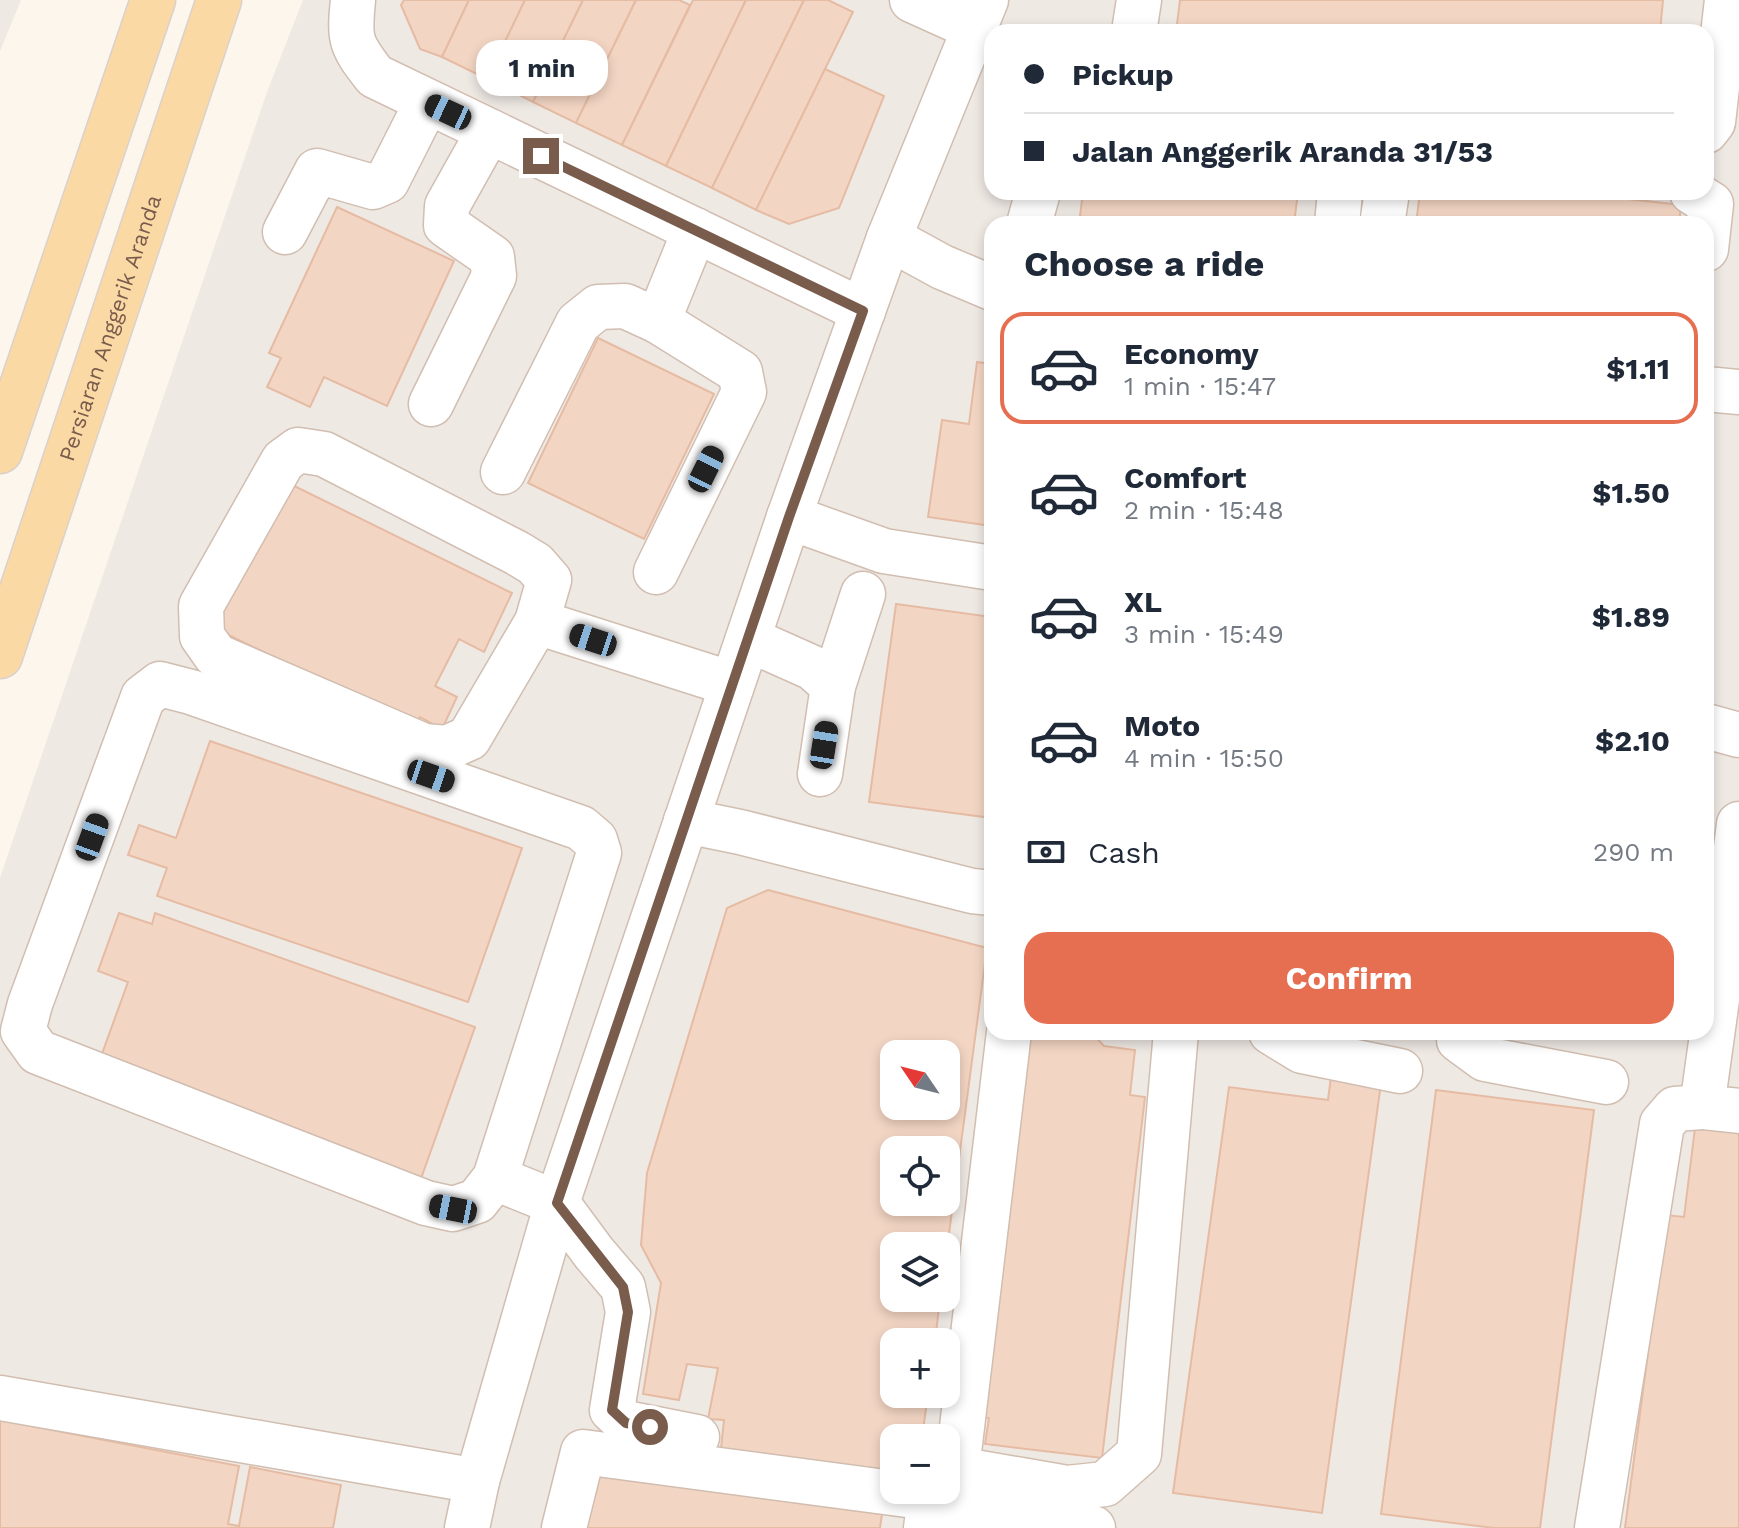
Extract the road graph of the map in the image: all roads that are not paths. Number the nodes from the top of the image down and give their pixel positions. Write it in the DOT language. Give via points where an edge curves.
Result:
graph roads {
  1 [pos="153,0"];
  2 [pos="219,0"];
  3 [pos="353,0"];
  4 [pos="912,0"];
  5 [pos="1139,0"];
  6 [pos="1727,0"];
  7 [pos="980,14"];
  8 [pos="1135,24"];
  9 [pos="427,102"];
  10 [pos="1719,126"];
  11 [pos="489,131"];
  12 [pos="695,230"];
  13 [pos="285,232"];
  14 [pos="889,238"];
  15 [pos="984,285"];
  16 [pos="863,311"];
  17 [pos="658,321"];
  18 [pos="1714,390"];
  19 [pos="1739,392"];
  20 [pos="431,404"];
  21 [pos="0,451"];
  22 [pos="503,472"];
  23 [pos="789,517"];
  24 [pos="984,567"];
  25 [pos="656,572"];
  26 [pos="863,594"];
  27 [pos="537,622"];
  28 [pos="748,639"];
  29 [pos="0,656"];
  30 [pos="732,684"];
  31 [pos="833,686"];
  32 [pos="1714,728"];
  33 [pos="1739,735"];
  34 [pos="820,774"];
  35 [pos="686,821"];
  36 [pos="1739,824"];
  37 [pos="984,892"];
  38 [pos="1721,985"];
  39 [pos="1008,1040"];
  40 [pos="1175,1040"];
  41 [pos="1284,1040"];
  42 [pos="1459,1040"];
  43 [pos="1400,1071"];
  44 [pos="1606,1082"];
  45 [pos="1720,1109"];
  46 [pos="495,1178"];
  47 [pos="557,1203"];
  48 [pos="0,1398"];
  49 [pos="697,1437"];
  50 [pos="477,1481"];
  51 [pos="467,1528"];
  52 [pos="564,1528"];
  53 [pos="926,1528"];
  54 [pos="951,1528"];
  55 [pos="1093,1528"];
  56 [pos="1597,1528"];
  1 -- 21 [label="main road"];
  2 -- 29 [label="main road, Persiaran Anggerik Aranda"];
  3 -- 9 [label="street" via="350,33 358,55 375,76"];
  4 -- 7 [label="street"];
  5 -- 8 [label="street"];
  6 -- 10 [label="street"];
  7 -- 14 [label="street"];
  9 -- 11 [label="street"];
  9 -- 13 [label="street" via="387,181 373,187 317,171"];
  11 -- 12 [label="street"];
  11 -- 20 [label="street" via="447,206 446,225 492,257 494,276"];
  12 -- 16 [label="street"];
  12 -- 17 [label="street"];
  14 -- 15 [label="street"];
  14 -- 16 [label="street"];
  16 -- 23 [label="street"];
  17 -- 22 [label="street" via="625,306 598,307 578,323"];
  17 -- 25 [label="street" via="740,372 744,392"];
  18 -- 19 [label="street"];
  23 -- 24 [label="street" via="884,551"];
  23 -- 28 [label="street"];
  26 -- 31 [label="street"];
  27 -- 27 [label="street" via="549,580 535,564 324,454 298,450 283,461 201,606 202,636 216,656 424,746 447,748 469,738"];
  27 -- 30 [label="street"];
  28 -- 30 [label="street"];
  28 -- 31 [label="street" via="813,668"];
  30 -- 35 [label="street"];
  31 -- 34 [label="street"];
  32 -- 33 [label="street"];
  35 -- 37 [label="street"];
  35 -- 47 [label="street"];
  36 -- 38 [label="street"];
  38 -- 45 [label="street"];
  39 -- 40 [label="street" via="957,1469 1067,1488 1105,1484 1139,1454"];
  41 -- 43 [label="street" via="1302,1051"];
  42 -- 44 [label="street" via="1485,1059"];
  45 -- 56 [label="street" via="1675,1109 1662,1124"];
  46 -- 46 [label="street" via="599,853 595,840 581,828 160,684 143,697 23,1031 38,1052 426,1203 453,1209 477,1201"];
  46 -- 47 [label="street"];
  47 -- 49 [label="street" via="623,1287 628,1312 612,1410 626,1423"];
  47 -- 50 [label="street"];
  48 -- 50 [label="street"];
  50 -- 51 [label="street"];
  52 -- 53 [label="street" via="583,1452 930,1498"];
  54 -- 55 [label="street" via="953,1511"];
}
